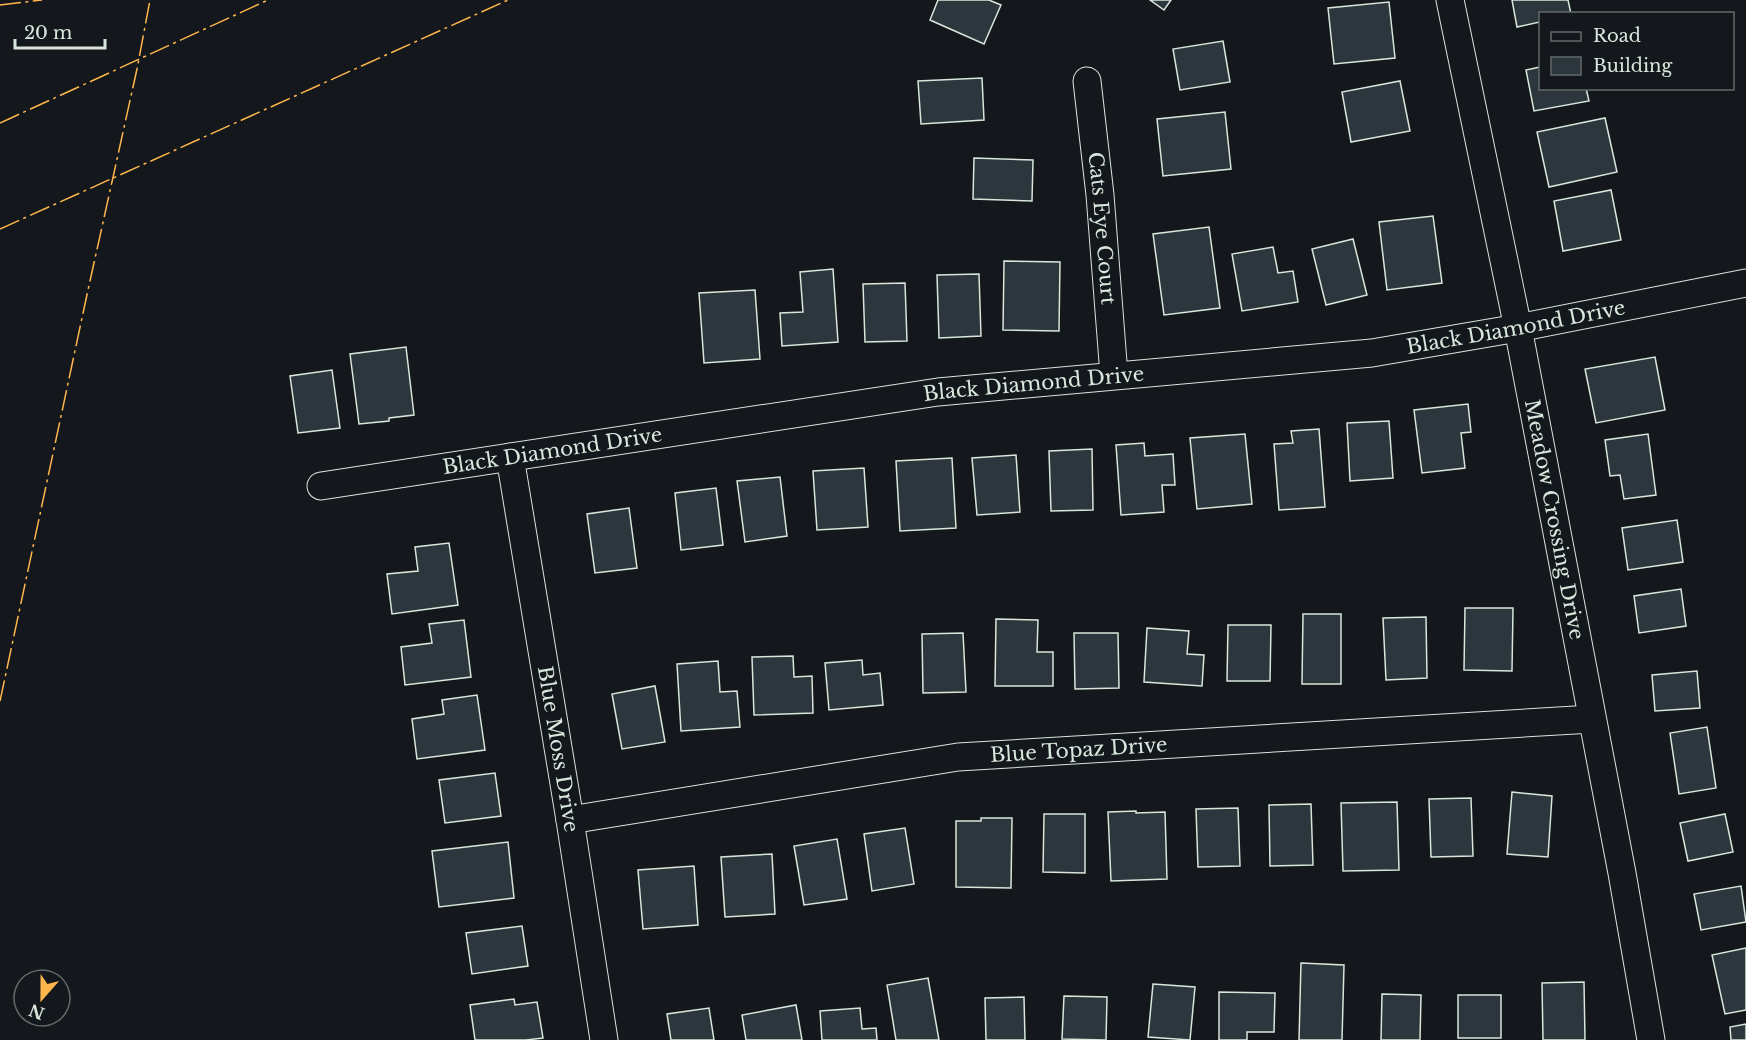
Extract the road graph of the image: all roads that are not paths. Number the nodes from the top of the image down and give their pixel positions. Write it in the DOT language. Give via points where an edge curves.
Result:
graph roads {
  1 [pos="1450,0"];
  2 [pos="1087,81"];
  3 [pos="1746,283"];
  4 [pos="1518,328"];
  5 [pos="1114,375"];
  6 [pos="510,457"];
  7 [pos="321,486"];
  8 [pos="1592,719"];
  9 [pos="570,820"];
  10 [pos="604,1040"];
  11 [pos="1651,1040"];
  1 -- 4 [label="street, Meadow Crossing Drive"];
  2 -- 5 [label="street, Cats Eye Court"];
  3 -- 4 [label="street, Black Diamond Drive"];
  4 -- 5 [label="street, Black Diamond Drive" via="1372,353"];
  4 -- 8 [label="street, Meadow Crossing Drive"];
  5 -- 6 [label="street, Black Diamond Drive" via="938,392"];
  6 -- 7 [label="street, Black Diamond Drive"];
  6 -- 9 [label="street, Blue Moss Drive"];
  8 -- 9 [label="street, Blue Topaz Drive" via="958,757"];
  8 -- 11 [label="street, Meadow Crossing Drive"];
  9 -- 10 [label="street, Blue Moss Drive"];
}
